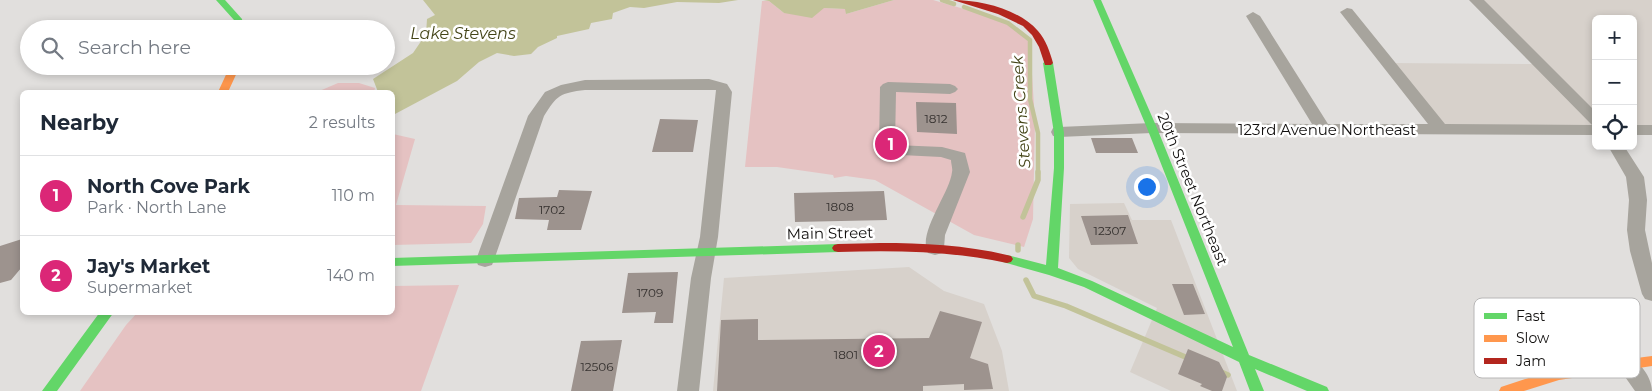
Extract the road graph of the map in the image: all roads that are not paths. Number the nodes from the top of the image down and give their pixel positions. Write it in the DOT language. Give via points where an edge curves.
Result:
graph roads {
  1 [pos="220,0"];
  2 [pos="957,0"];
  3 [pos="1097,0"];
  4 [pos="1476,0"];
  5 [pos="1347,12"];
  6 [pos="1253,16"];
  7 [pos="238,20"];
  8 [pos="231,75"];
  9 [pos="950,89"];
  10 [pos="224,90"];
  11 [pos="1592,117"];
  12 [pos="1152,128"];
  13 [pos="1323,128"];
  14 [pos="1440,129"];
  15 [pos="1592,130"];
  16 [pos="1637,130"];
  17 [pos="1652,130"];
  18 [pos="1059,132"];
  19 [pos="1618,150"];
  20 [pos="935,248"];
  21 [pos="706,252"];
  22 [pos="485,260"];
  23 [pos="395,262"];
  24 [pos="1052,271"];
  25 [pos="1652,294"];
  26 [pos="106,315"];
  27 [pos="1245,360"];
  28 [pos="1547,378"];
  29 [pos="1637,378"];
  30 [pos="49,391"];
  31 [pos="688,391"];
  32 [pos="1257,391"];
  33 [pos="1322,391"];
  34 [pos="1506,391"];
  35 [pos="1647,391"];
  1 -- 7 [label="main road"];
  2 -- 18 [label="main road" via="1021,20 1033,28 1044,42"];
  3 -- 12 [label="main road, 20th Street Northeast"];
  4 -- 11 [label="street"];
  5 -- 14 [label="street"];
  6 -- 13 [label="street"];
  8 -- 10 [label="main road"];
  9 -- 20 [label="street" via="888,87 887,150 942,152 959,157 961,172 936,235"];
  12 -- 13 [label="street, 123rd Avenue Northeast"];
  12 -- 18 [label="street, 123rd Avenue Northeast"];
  12 -- 27 [label="main road, 20th Street Northeast"];
  13 -- 14 [label="street, 123rd Avenue Northeast"];
  14 -- 15 [label="street, 123rd Avenue Northeast"];
  16 -- 17 [label="street"];
  18 -- 24 [label="main road"];
  19 -- 25 [label="street" via="1635,177 1638,251"];
  20 -- 21 [label="main road, Main Street"];
  20 -- 24 [label="main road, Main Street" via="986,254"];
  21 -- 22 [label="main road, Main Street"];
  21 -- 22 [label="street" via="722,87 709,84 585,85 550,95 536,116"];
  21 -- 31 [label="street"];
  22 -- 23 [label="main road, Main Street"];
  24 -- 27 [label="main road, Main Street" via="1088,284"];
  26 -- 30 [label="main road"];
  27 -- 32 [label="main road, 20th Street Northeast"];
  27 -- 33 [label="main road, Main Street"];
  28 -- 34 [label="main road"];
  29 -- 35 [label="street"];
}
